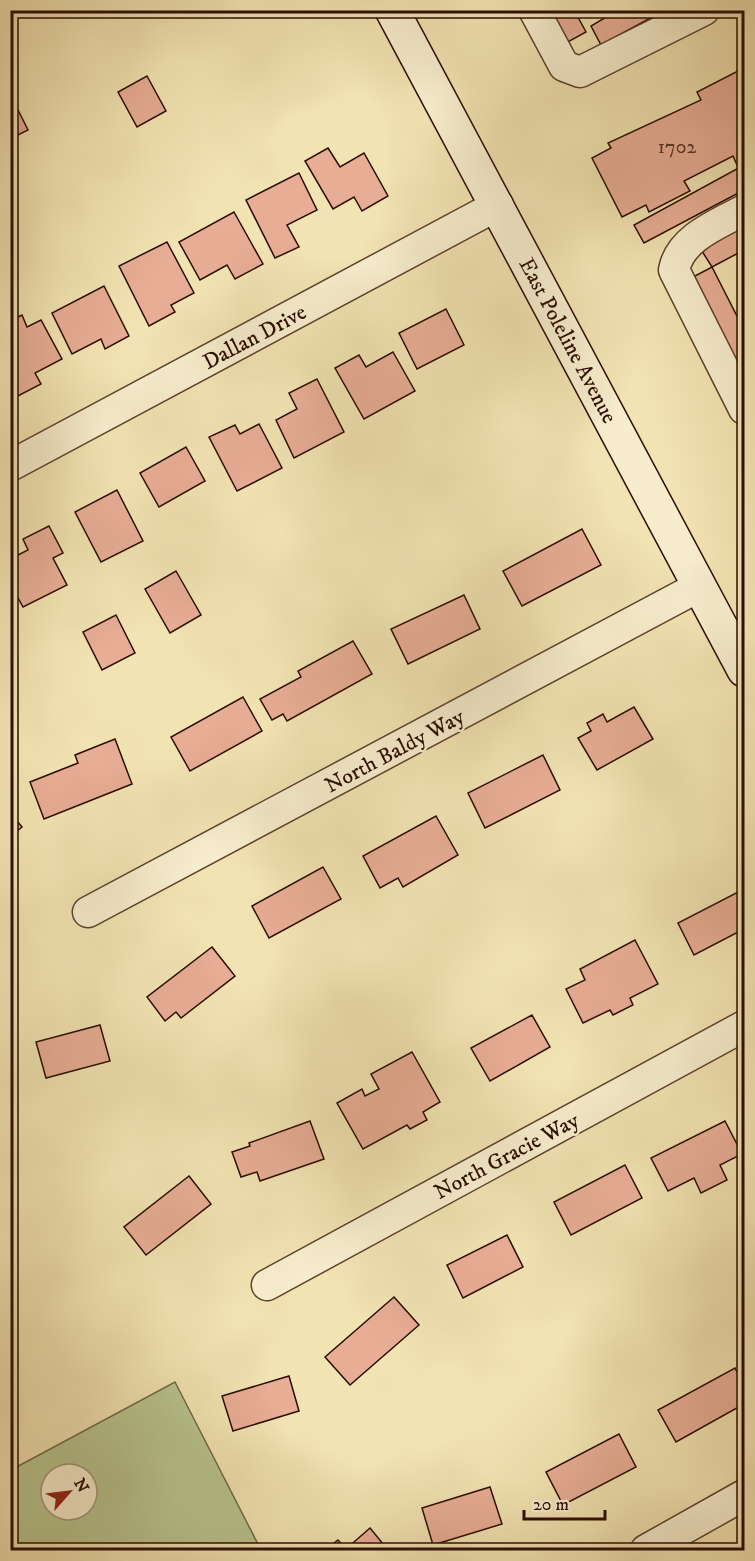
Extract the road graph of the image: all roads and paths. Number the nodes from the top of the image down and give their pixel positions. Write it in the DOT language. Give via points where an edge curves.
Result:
graph roads {
  1 [pos="392,10"];
  2 [pos="534,10"];
  3 [pos="704,10"];
  4 [pos="498,205"];
  5 [pos="744,210"];
  6 [pos="744,410"];
  7 [pos="10,466"];
  8 [pos="700,586"];
  9 [pos="744,670"];
  10 [pos="88,912"];
  11 [pos="744,1026"];
  12 [pos="267,1285"];
  13 [pos="744,1495"];
  14 [pos="646,1551"];
  1 -- 4 [label="main road, East Poleline Avenue"];
  2 -- 3 [label="street" via="564,66 580,72"];
  4 -- 7 [label="street, Dallan Drive"];
  4 -- 8 [label="main road, East Poleline Avenue"];
  5 -- 6 [label="street" via="685,245 676,257 674,270"];
  8 -- 9 [label="main road, East Poleline Avenue"];
  8 -- 10 [label="street, North Baldy Way"];
  11 -- 12 [label="street, North Gracie Way"];
  13 -- 14 [label="street"];
}
